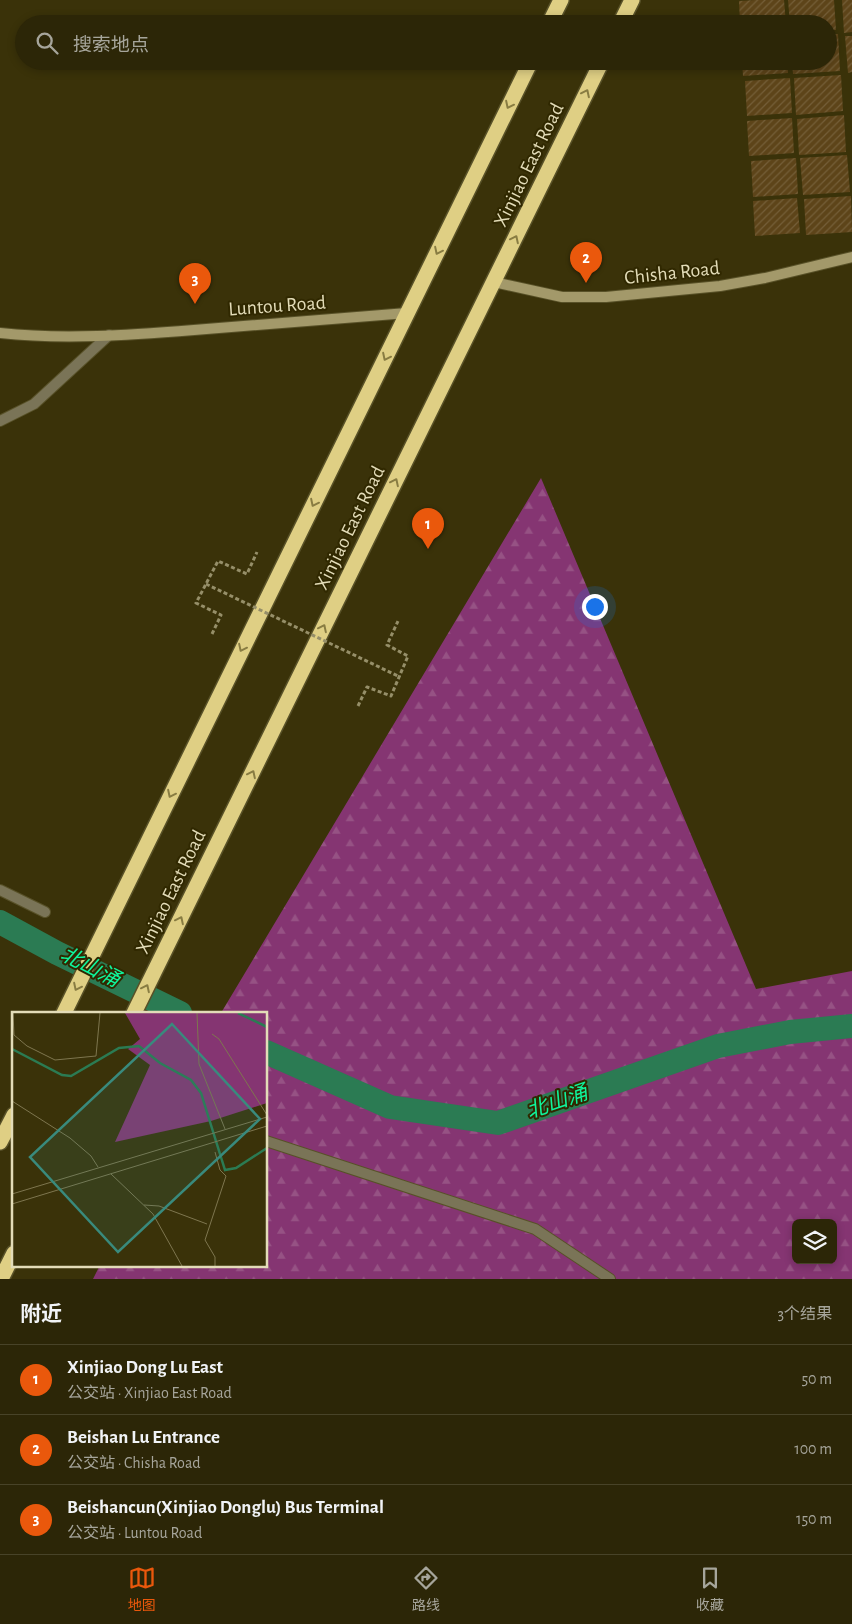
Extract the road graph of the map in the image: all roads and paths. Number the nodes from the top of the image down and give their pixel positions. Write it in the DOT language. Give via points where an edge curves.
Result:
graph roads {
  1 [pos="561,0"];
  2 [pos="632,0"];
  3 [pos="554,15"];
  4 [pos="624,15"];
  5 [pos="527,70"];
  6 [pos="598,70"];
  7 [pos="852,257"];
  8 [pos="494,282"];
  9 [pos="407,313"];
  10 [pos="0,332"];
  11 [pos="109,335"];
  12 [pos="0,421"];
  13 [pos="258,552"];
  14 [pos="206,584"];
  15 [pos="398,621"];
  16 [pos="212,634"];
  17 [pos="400,677"];
  18 [pos="358,706"];
  19 [pos="0,890"];
  20 [pos="45,912"];
  21 [pos="65,1010"];
  22 [pos="134,1012"];
  23 [pos="12,1119"];
  24 [pos="0,1142"];
  25 [pos="268,1142"];
  26 [pos="12,1257"];
  27 [pos="1,1279"];
  28 [pos="610,1279"];
  1 -- 3 [label="highway"];
  2 -- 4 [label="highway"];
  5 -- 9 [label="highway, one-way"];
  8 -- 6 [label="highway, Xinjiao East Road, one-way"];
  7 -- 8 [label="street, Chisha Road" via="738,283 606,297 562,297"];
  22 -- 8 [label="highway, Xinjiao East Road, one-way"];
  9 -- 11 [label="street, Luntou Road"];
  9 -- 21 [label="highway, one-way"];
  10 -- 11 [label="street, Luntou Road"];
  11 -- 12 [label="street" via="34,404"];
  13 -- 14 [label="path" via="247,574 218,561"];
  14 -- 16 [label="path" via="196,603 221,615"];
  14 -- 17 [label="path, bridge"];
  15 -- 17 [label="path" via="387,645 408,656"];
  17 -- 18 [label="path" via="391,696 368,687"];
  19 -- 20 [label="street"];
  23 -- 24 [label="highway"];
  25 -- 28 [label="street" via="535,1229"];
  26 -- 27 [label="highway"];
}
